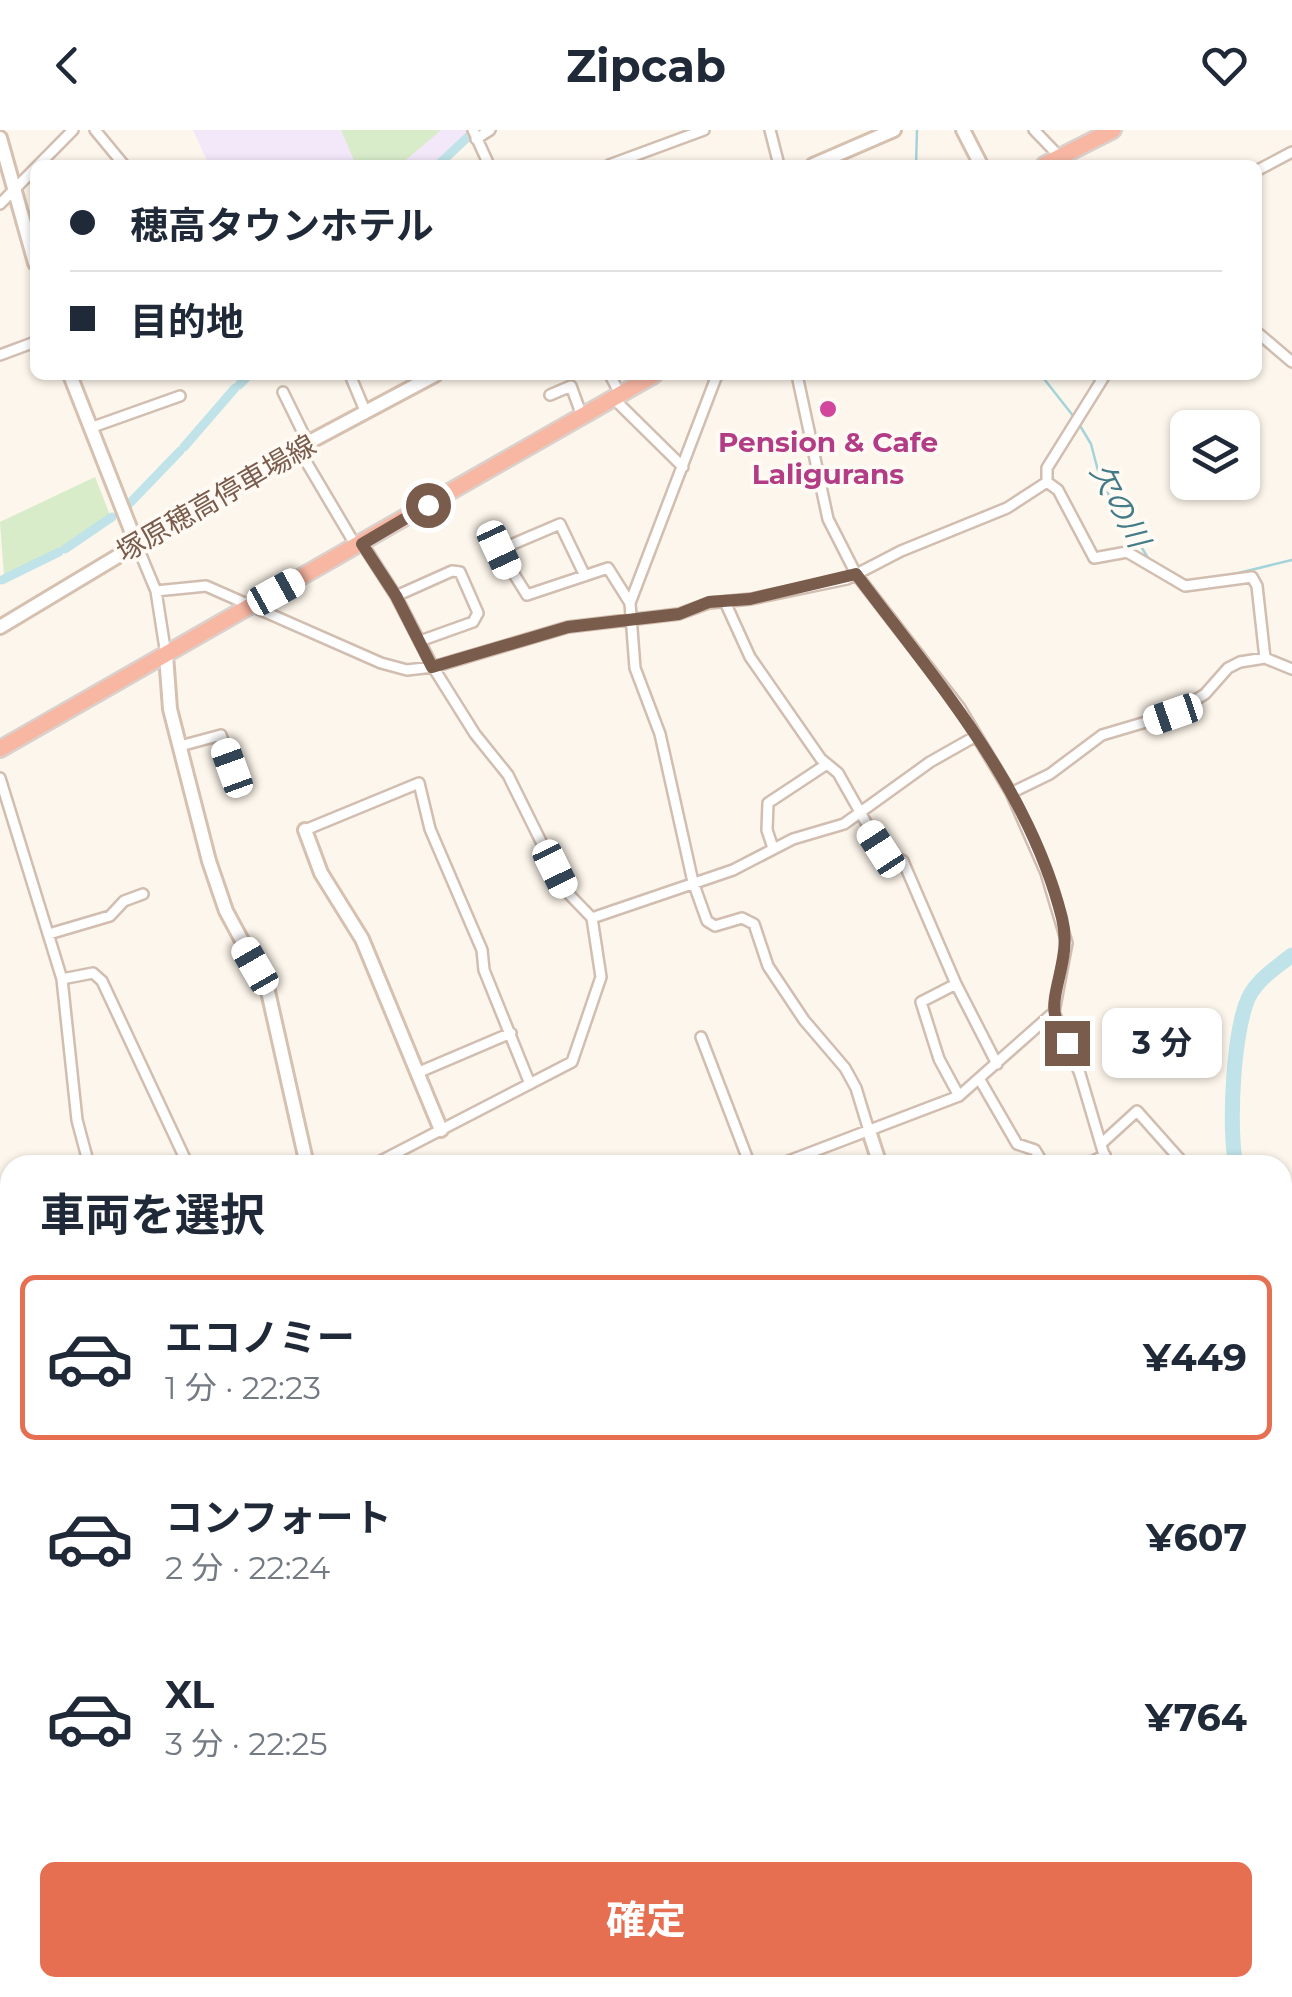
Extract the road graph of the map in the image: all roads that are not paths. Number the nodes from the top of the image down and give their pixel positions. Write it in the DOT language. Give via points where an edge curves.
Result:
graph roads {
  1 [pos="73,130"];
  2 [pos="95,130"];
  3 [pos="490,130"];
  4 [pos="704,130"];
  5 [pos="770,130"];
  6 [pos="894,130"];
  7 [pos="964,130"];
  8 [pos="1034,130"];
  9 [pos="1113,130"];
  10 [pos="475,134"];
  11 [pos="869,137"];
  12 [pos="0,138"];
  13 [pos="1292,152"];
  14 [pos="1066,159"];
  15 [pos="39,160"];
  16 [pos="120,160"];
  17 [pos="488,160"];
  18 [pos="623,160"];
  19 [pos="778,160"];
  20 [pos="823,160"];
  21 [pos="979,160"];
  22 [pos="1262,168"];
  23 [pos="30,171"];
  24 [pos="15,190"];
  25 [pos="0,204"];
  26 [pos="30,245"];
  27 [pos="1262,336"];
  28 [pos="30,344"];
  29 [pos="0,356"];
  30 [pos="1292,362"];
  31 [pos="72,380"];
  32 [pos="352,380"];
  33 [pos="426,380"];
  34 [pos="611,380"];
  35 [pos="645,380"];
  36 [pos="715,380"];
  37 [pos="798,380"];
  38 [pos="1102,380"];
  39 [pos="283,392"];
  40 [pos="550,395"];
  41 [pos="180,396"];
  42 [pos="616,396"];
  43 [pos="366,412"];
  44 [pos="582,416"];
  45 [pos="90,428"];
  46 [pos="303,445"];
  47 [pos="683,467"];
  48 [pos="1047,482"];
  49 [pos="136,543"];
  50 [pos="359,545"];
  51 [pos="856,574"];
  52 [pos="585,576"];
  53 [pos="156,591"];
  54 [pos="396,596"];
  55 [pos="725,602"];
  56 [pos="630,603"];
  57 [pos="248,607"];
  58 [pos="632,618"];
  59 [pos="0,627"];
  60 [pos="420,641"];
  61 [pos="166,655"];
  62 [pos="1265,658"];
  63 [pos="432,667"];
  64 [pos="1292,669"];
  65 [pos="976,736"];
  66 [pos="180,746"];
  67 [pos="0,750"];
  68 [pos="827,764"];
  69 [pos="232,768"];
  70 [pos="0,778"];
  71 [pos="1011,793"];
  72 [pos="858,815"];
  73 [pos="305,830"];
  74 [pos="773,848"];
  75 [pos="693,882"];
  76 [pos="143,894"];
  77 [pos="592,918"];
  78 [pos="49,934"];
  79 [pos="62,980"];
  80 [pos="956,984"];
  81 [pos="1054,1012"];
  82 [pos="511,1033"];
  83 [pos="702,1037"];
  84 [pos="997,1064"];
  85 [pos="416,1073"];
  86 [pos="980,1080"];
  87 [pos="530,1084"];
  88 [pos="959,1096"];
  89 [pos="441,1130"];
  90 [pos="870,1134"];
  91 [pos="1102,1142"];
  92 [pos="87,1155"];
  93 [pos="183,1155"];
  94 [pos="306,1155"];
  95 [pos="392,1155"];
  96 [pos="746,1155"];
  97 [pos="808,1155"];
  98 [pos="877,1155"];
  99 [pos="1038,1155"];
  100 [pos="1105,1155"];
  101 [pos="1176,1155"];
  1 -- 15 [label="street"];
  2 -- 16 [label="street"];
  3 -- 10 [label="street"];
  4 -- 18 [label="street"];
  5 -- 19 [label="street"];
  6 -- 11 [label="street"];
  7 -- 21 [label="street"];
  8 -- 14 [label="street"];
  9 -- 14 [label="highway"];
  10 -- 17 [label="street"];
  11 -- 20 [label="street"];
  12 -- 24 [label="street"];
  13 -- 22 [label="street"];
  23 -- 24 [label="street"];
  24 -- 25 [label="street"];
  24 -- 26 [label="street"];
  27 -- 30 [label="street"];
  28 -- 29 [label="street"];
  31 -- 45 [label="street"];
  32 -- 43 [label="street"];
  33 -- 43 [label="street, 塚原穂高停車場線"];
  34 -- 42 [label="street"];
  35 -- 42 [label="highway"];
  36 -- 47 [label="street"];
  37 -- 51 [label="street" via="820,494"];
  38 -- 48 [label="street" via="1047,468"];
  39 -- 46 [label="street"];
  40 -- 44 [label="street" via="571,386"];
  41 -- 45 [label="street"];
  42 -- 44 [label="highway"];
  42 -- 47 [label="street"];
  43 -- 46 [label="street, 塚原穂高停車場線"];
  44 -- 50 [label="highway"];
  45 -- 49 [label="street"];
  46 -- 49 [label="street, 塚原穂高停車場線"];
  46 -- 50 [label="street"];
  47 -- 56 [label="street"];
  48 -- 51 [label="street" via="1006,508"];
  48 -- 62 [label="street" via="1058,490 1094,558 1127,552 1172,581 1197,588 1252,577"];
  49 -- 53 [label="street"];
  49 -- 59 [label="street, 塚原穂高停車場線"];
  50 -- 54 [label="street"];
  50 -- 57 [label="highway"];
  51 -- 55 [label="street"];
  51 -- 65 [label="street"];
  52 -- 52 [label="street" via="527,595 499,550 560,524"];
  52 -- 56 [label="street" via="608,568"];
  53 -- 57 [label="street" via="206,586"];
  53 -- 61 [label="street"];
  54 -- 60 [label="street"];
  54 -- 60 [label="street" via="460,572 478,613 472,622"];
  55 -- 58 [label="street"];
  55 -- 68 [label="street" via="750,657"];
  56 -- 58 [label="street"];
  57 -- 61 [label="highway"];
  57 -- 63 [label="street" via="381,663"];
  58 -- 63 [label="street" via="568,627"];
  58 -- 75 [label="street" via="635,668 660,734"];
  60 -- 63 [label="street"];
  61 -- 66 [label="street"];
  61 -- 67 [label="highway"];
  62 -- 64 [label="street"];
  62 -- 71 [label="street" via="1228,668 1206,694 1173,714 1102,735"];
  63 -- 77 [label="street" via="508,775 572,901"];
  65 -- 71 [label="street"];
  65 -- 72 [label="street"];
  66 -- 69 [label="street" via="220,736"];
  66 -- 94 [label="street" via="226,911 267,987"];
  68 -- 72 [label="street"];
  68 -- 74 [label="street" via="768,803"];
  70 -- 78 [label="street"];
  71 -- 81 [label="street" via="1065,930"];
  72 -- 74 [label="street"];
  72 -- 80 [label="street" via="881,849 903,861"];
  73 -- 82 [label="street" via="419,783 430,828"];
  73 -- 85 [label="street" via="321,874 362,938"];
  74 -- 75 [label="street"];
  75 -- 77 [label="street"];
  75 -- 90 [label="street" via="710,926 742,918 754,924 782,988 856,1088"];
  76 -- 78 [label="street" via="110,916"];
  77 -- 87 [label="street" via="602,977 579,1048 572,1062"];
  78 -- 79 [label="street"];
  79 -- 92 [label="street" via="77,1120"];
  79 -- 93 [label="street" via="94,973 102,981"];
  80 -- 84 [label="street"];
  80 -- 88 [label="street" via="921,1002"];
  81 -- 84 [label="street"];
  81 -- 91 [label="street"];
  82 -- 85 [label="street"];
  82 -- 87 [label="street"];
  83 -- 96 [label="street"];
  84 -- 86 [label="street"];
  85 -- 89 [label="street"];
  86 -- 88 [label="street"];
  86 -- 99 [label="street" via="1017,1144"];
  87 -- 89 [label="street"];
  88 -- 90 [label="street"];
  89 -- 95 [label="street"];
  90 -- 97 [label="street"];
  90 -- 98 [label="street"];
  91 -- 100 [label="street"];
  91 -- 101 [label="street" via="1138,1112"];
}
